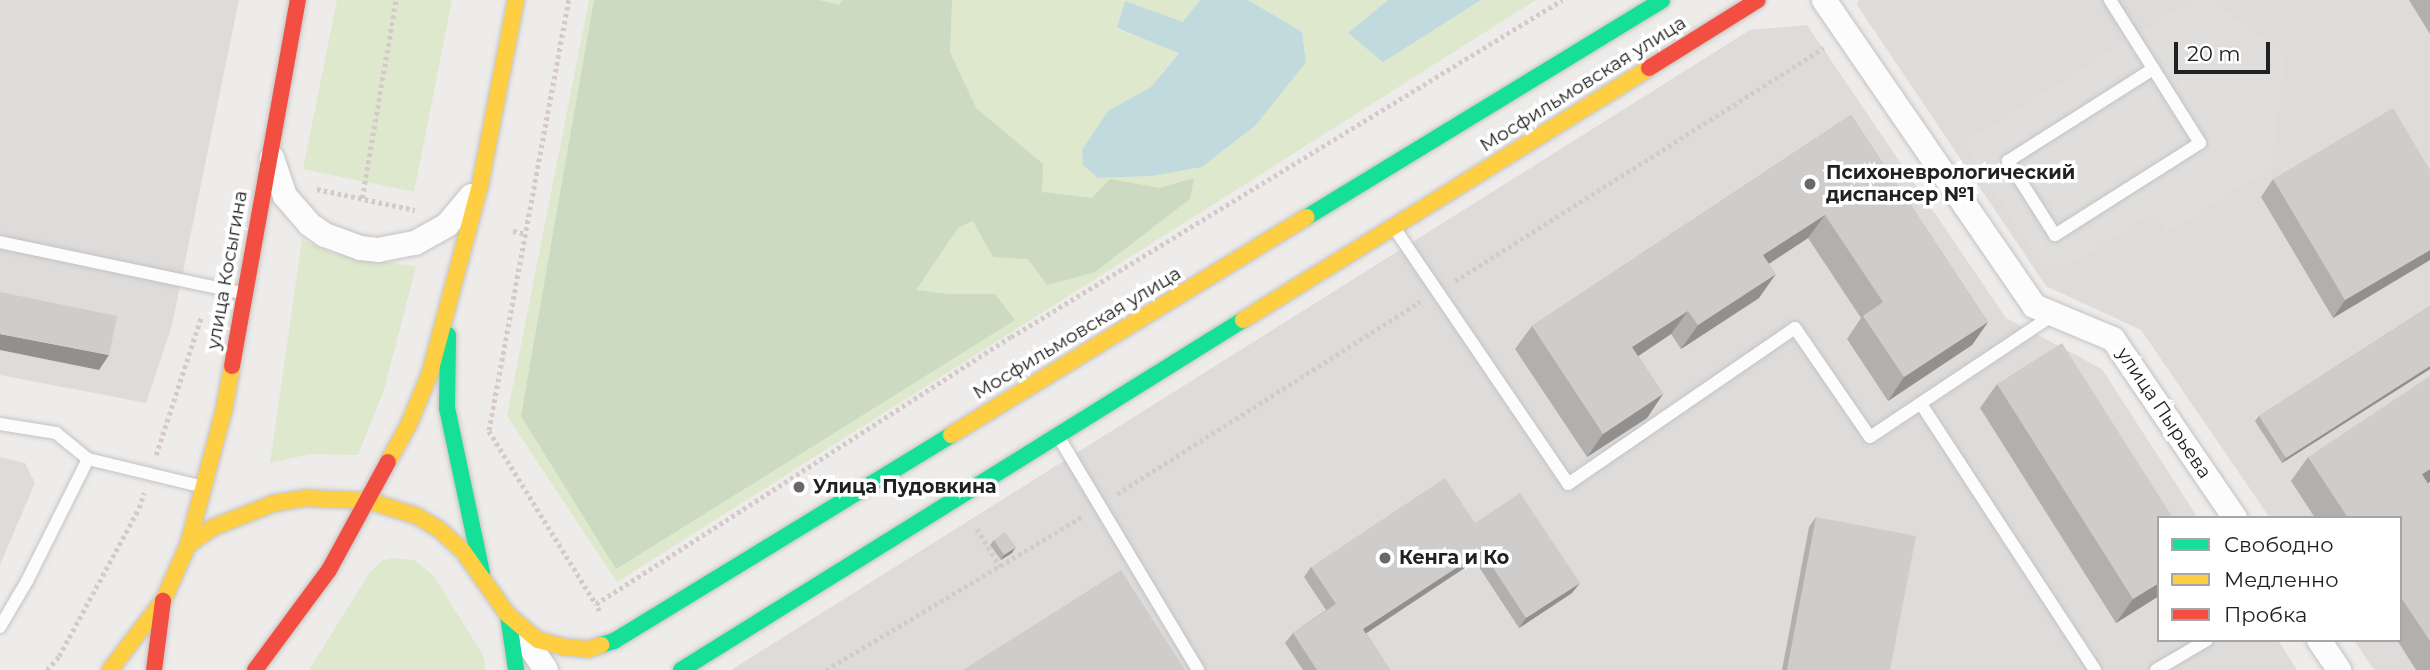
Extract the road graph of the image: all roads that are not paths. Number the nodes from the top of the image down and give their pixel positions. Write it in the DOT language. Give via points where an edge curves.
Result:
graph roads {
  1 [pos="298,0"];
  2 [pos="516,0"];
  3 [pos="1662,0"];
  4 [pos="1758,0"];
  5 [pos="1824,0"];
  6 [pos="2110,0"];
  7 [pos="2153,69"];
  8 [pos="269,147"];
  9 [pos="480,185"];
  10 [pos="1393,226"];
  11 [pos="0,242"];
  12 [pos="245,294"];
  13 [pos="2054,314"];
  14 [pos="448,315"];
  15 [pos="1920,404"];
  16 [pos="0,424"];
  17 [pos="1056,434"];
  18 [pos="88,459"];
  19 [pos="204,487"];
  20 [pos="369,501"];
  21 [pos="2234,516"];
  22 [pos="188,545"];
  23 [pos="483,576"];
  24 [pos="163,601"];
  25 [pos="508,615"];
  26 [pos="0,628"];
  27 [pos="2204,642"];
  28 [pos="2320,642"];
  29 [pos="110,670"];
  30 [pos="154,670"];
  31 [pos="255,670"];
  32 [pos="516,670"];
  33 [pos="546,670"];
  34 [pos="681,670"];
  35 [pos="1198,670"];
  36 [pos="2095,670"];
  37 [pos="2156,670"];
  38 [pos="2339,670"];
  1 -- 8 [label="main road, улица Косыгина"];
  2 -- 9 [label="main road"];
  3 -- 25 [label="main road, Мосфильмовская улица" via="614,641 589,649 565,647 538,640"];
  4 -- 10 [label="main road, Мосфильмовская улица"];
  5 -- 13 [label="street, улица Пырьева" via="2034,306"];
  6 -- 7 [label="lane"];
  7 -- 7 [label="lane" via="2008,161 2055,234 2200,143"];
  8 -- 9 [label="street" via="278,179 296,211 325,235 360,248 397,248 432,235 460,212"];
  8 -- 12 [label="main road, улица Косыгина"];
  9 -- 14 [label="main road"];
  10 -- 15 [label="lane" via="1568,484 1795,328 1870,437"];
  10 -- 17 [label="main road, Мосфильмовская улица"];
  11 -- 12 [label="lane"];
  12 -- 19 [label="main road, улица Косыгина" via="224,410"];
  13 -- 15 [label="lane"];
  13 -- 21 [label="street, улица Пырьева" via="2113,339"];
  14 -- 20 [label="main road" via="409,424"];
  14 -- 23 [label="main road" via="447,408"];
  15 -- 36 [label="lane"];
  16 -- 18 [label="lane" via="56,433"];
  17 -- 34 [label="main road, Мосфильмовская улица"];
  17 -- 35 [label="lane"];
  18 -- 19 [label="lane"];
  18 -- 26 [label="lane"];
  19 -- 22 [label="main road, улица Косыгина"];
  20 -- 22 [label="main road" via="306,498 275,503 214,527"];
  20 -- 23 [label="main road" via="417,516 439,529"];
  20 -- 31 [label="main road" via="329,570"];
  22 -- 24 [label="main road, улица Косыгина"];
  23 -- 25 [label="main road"];
  24 -- 29 [label="main road, улица Косыгина"];
  24 -- 30 [label="main road, улица Косыгина"];
  25 -- 32 [label="main road"];
  25 -- 33 [label="street"];
  27 -- 37 [label="lane"];
  28 -- 38 [label="street"];
}
